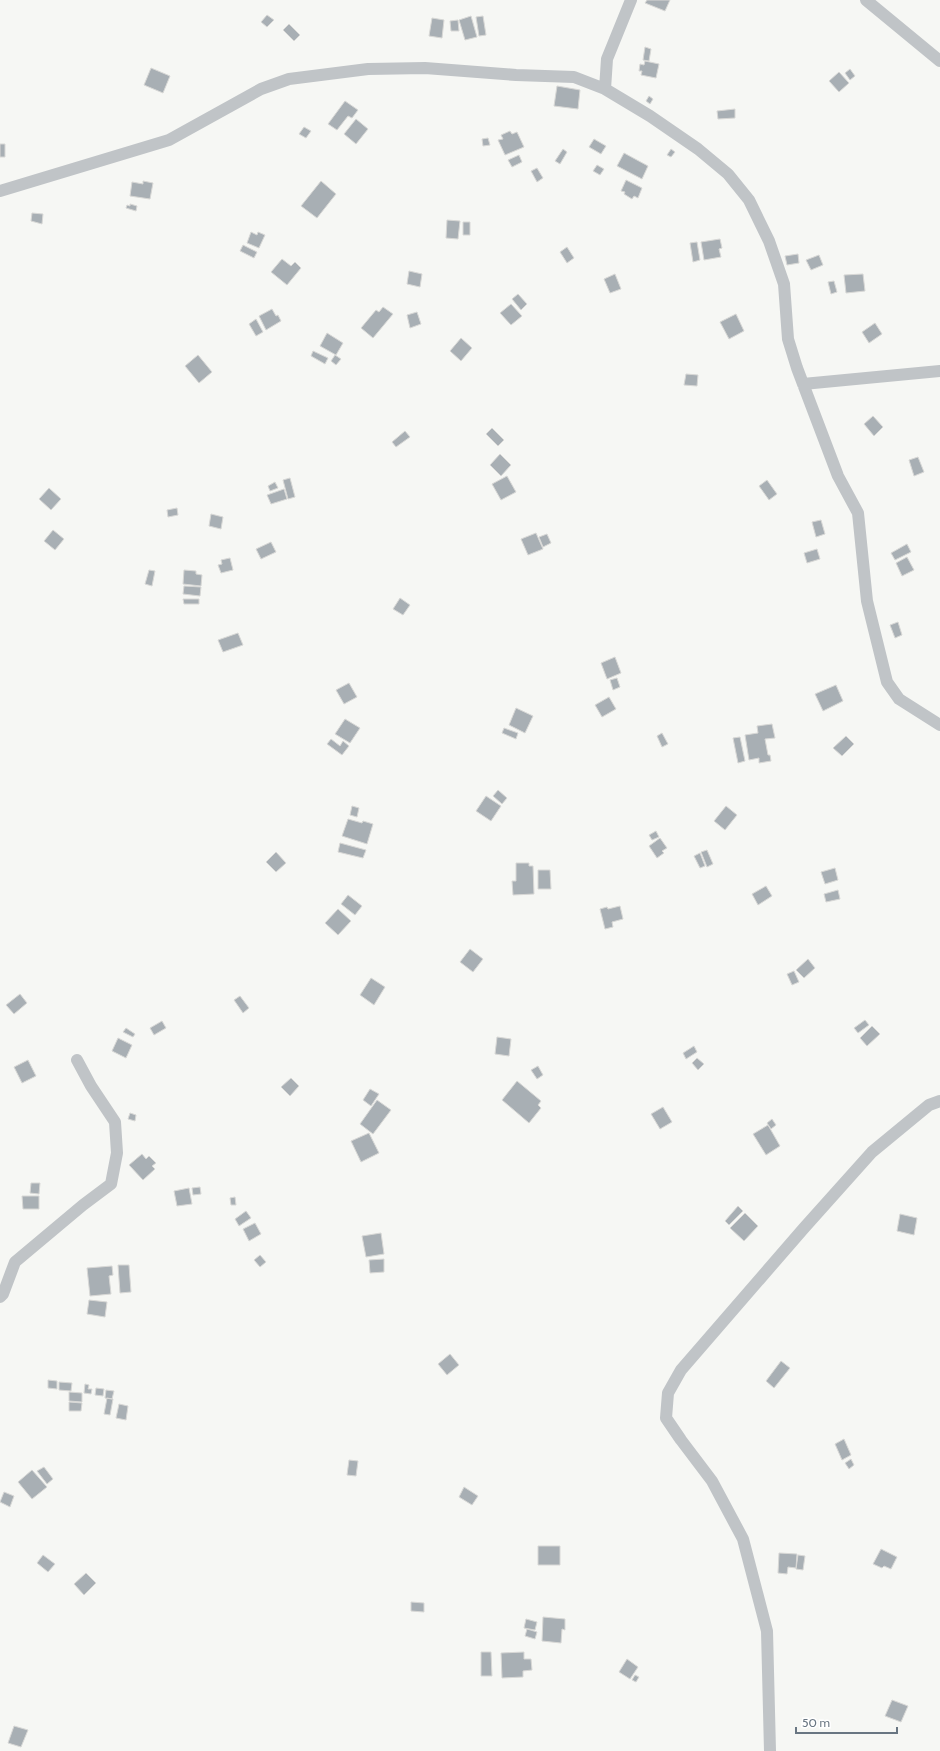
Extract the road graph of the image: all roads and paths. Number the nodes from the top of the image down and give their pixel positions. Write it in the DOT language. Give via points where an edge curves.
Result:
graph roads {
  1 [pos="631,0"];
  2 [pos="866,0"];
  3 [pos="940,61"];
  4 [pos="605,88"];
  5 [pos="0,191"];
  6 [pos="940,371"];
  7 [pos="803,384"];
  8 [pos="940,725"];
  9 [pos="77,1060"];
  10 [pos="940,1101"];
  11 [pos="0,1297"];
  12 [pos="770,1751"];
  1 -- 4 [label="street" via="606,59"];
  2 -- 3 [label="street"];
  4 -- 5 [label="street" via="574,77 425,68 368,69 289,79 261,89 169,140"];
  4 -- 7 [label="street" via="698,149 728,174 749,200 769,241 784,284 788,339"];
  6 -- 7 [label="street"];
  7 -- 8 [label="street" via="838,476 858,513 867,601 887,682 899,700"];
  9 -- 11 [label="street" via="115,1122 117,1154 110,1184 15,1262"];
  10 -- 12 [label="street" via="928,1105 872,1152 681,1370 668,1393 666,1418 712,1482 743,1540 767,1632"];
}
